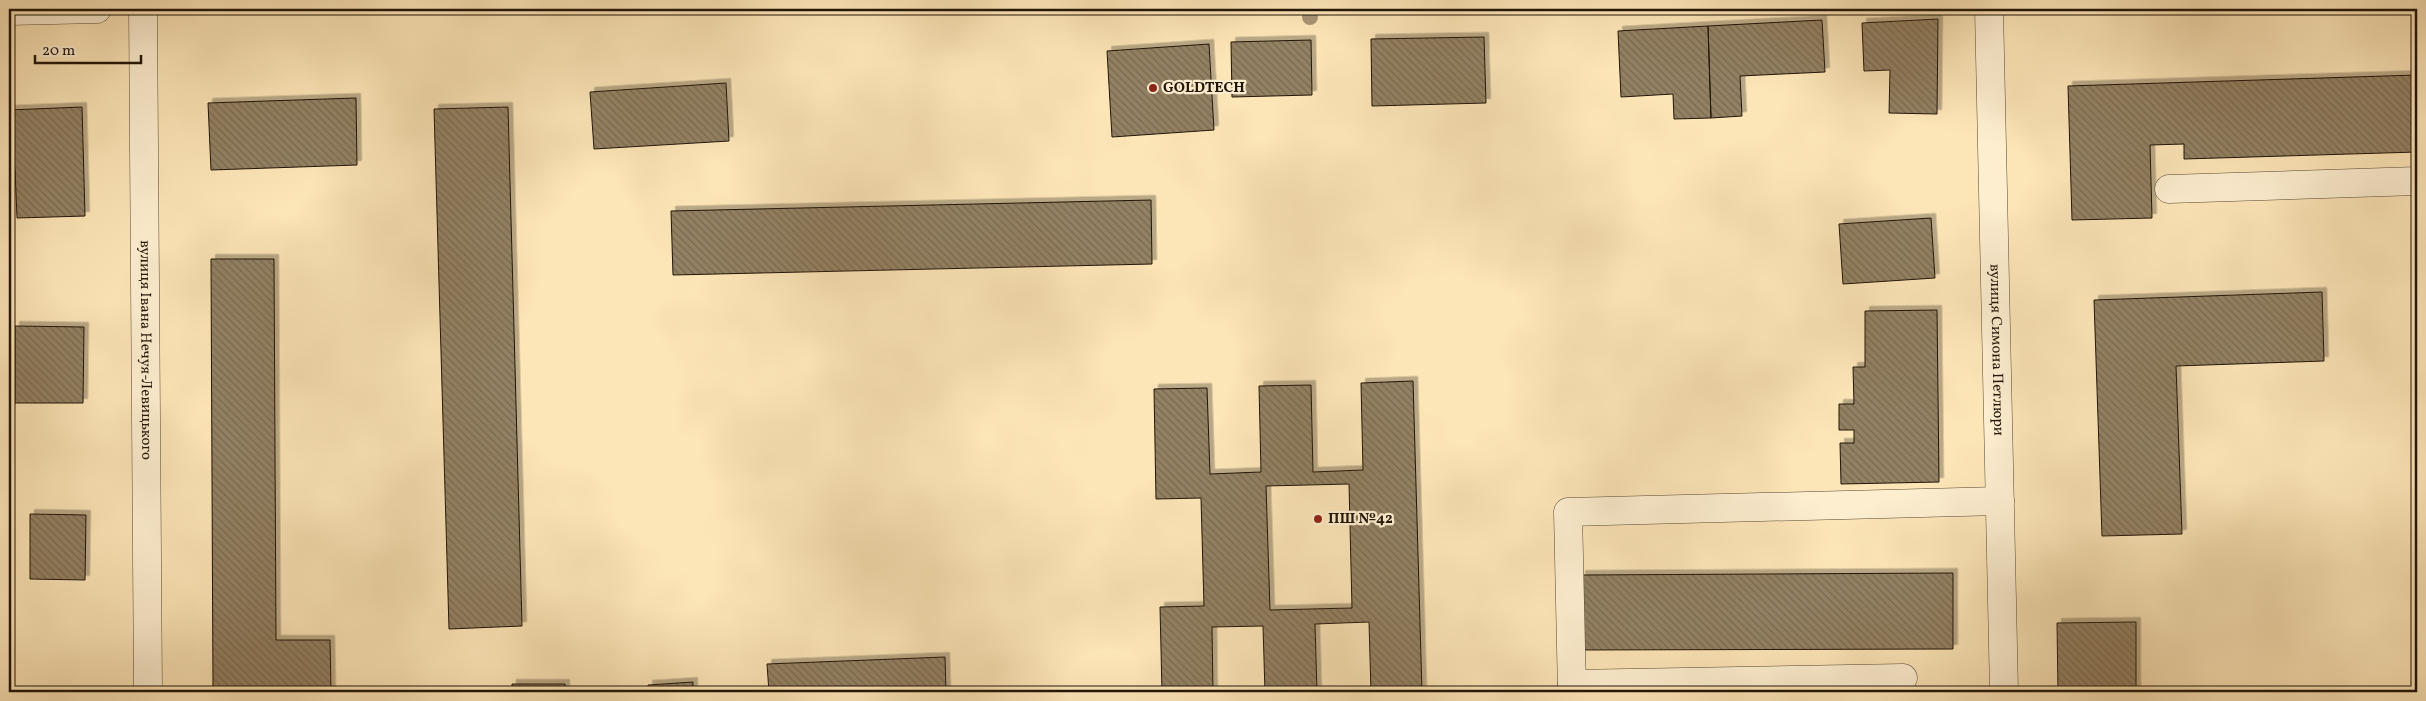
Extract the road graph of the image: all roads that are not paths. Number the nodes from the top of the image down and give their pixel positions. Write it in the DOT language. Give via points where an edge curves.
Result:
graph roads {
  1 [pos="97,9"];
  2 [pos="142,9"];
  3 [pos="1989,9"];
  4 [pos="9,11"];
  5 [pos="2417,181"];
  6 [pos="2169,189"];
  7 [pos="2000,501"];
  8 [pos="1903,678"];
  9 [pos="1572,688"];
  10 [pos="148,692"];
  11 [pos="2004,692"];
  1 -- 4 [label="street"];
  2 -- 10 [label="street, вулиця Івана Нечуя-Левицького"];
  3 -- 7 [label="street, вулиця Симона Петлюри"];
  5 -- 6 [label="street"];
  7 -- 9 [label="street" via="1568,512"];
  7 -- 11 [label="street, вулиця Симона Петлюри"];
  8 -- 9 [label="street"];
}
